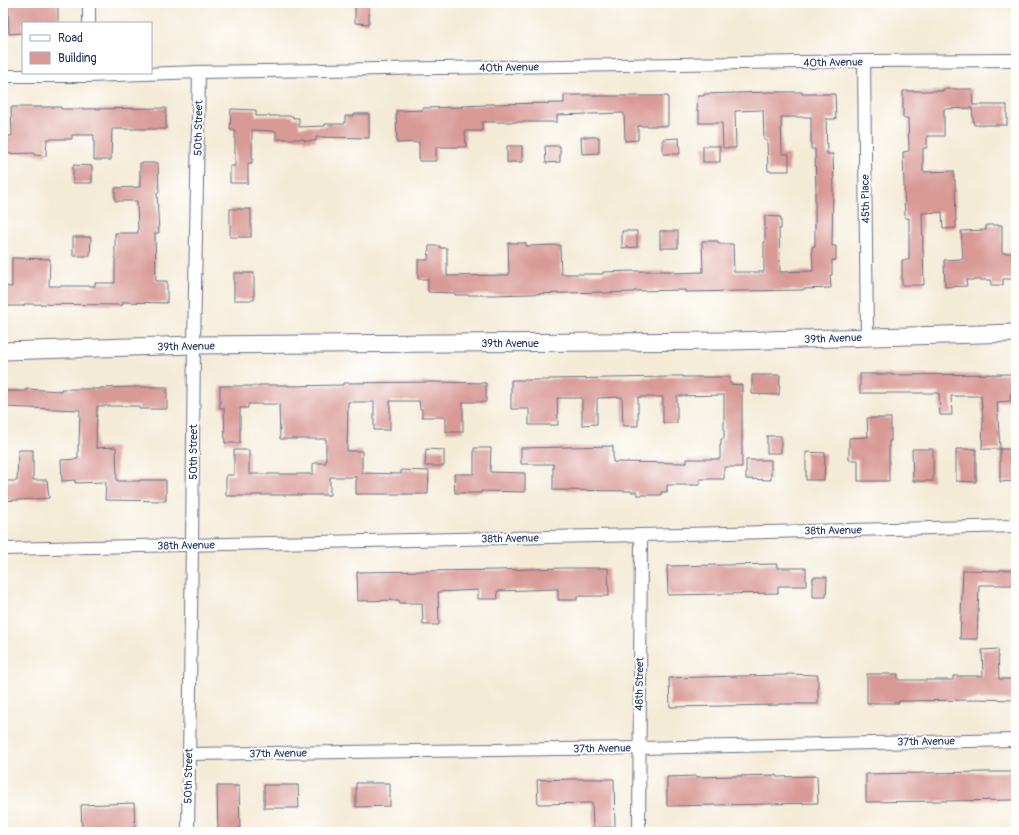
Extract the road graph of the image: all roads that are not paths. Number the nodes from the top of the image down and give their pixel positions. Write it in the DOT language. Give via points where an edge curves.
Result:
graph roads {
  1 [pos="89,3"];
  2 [pos="89,22"];
  3 [pos="1016,60"];
  4 [pos="864,61"];
  5 [pos="199,72"];
  6 [pos="152,73"];
  7 [pos="88,74"];
  8 [pos="3,76"];
  9 [pos="1016,333"];
  10 [pos="867,337"];
  11 [pos="194,345"];
  12 [pos="3,351"];
  13 [pos="1016,526"];
  14 [pos="641,535"];
  15 [pos="192,544"];
  16 [pos="3,549"];
  17 [pos="1016,740"];
  18 [pos="639,748"];
  19 [pos="189,754"];
  20 [pos="188,832"];
  21 [pos="639,832"];
  1 -- 2 [label="street"];
  3 -- 4 [label="street, 40th Avenue"];
  4 -- 5 [label="street, 40th Avenue"];
  4 -- 10 [label="street, 45th Place"];
  5 -- 6 [label="street, 40th Avenue"];
  5 -- 11 [label="street, 50th Street"];
  7 -- 8 [label="street, 40th Avenue"];
  9 -- 10 [label="main road, 39th Avenue"];
  10 -- 11 [label="main road, 39th Avenue" via="730,341"];
  11 -- 12 [label="main road, 39th Avenue"];
  11 -- 15 [label="street, 50th Street"];
  13 -- 14 [label="street, 38th Avenue"];
  14 -- 15 [label="street, 38th Avenue"];
  14 -- 18 [label="street, 48th Street"];
  15 -- 16 [label="street, 38th Avenue"];
  15 -- 19 [label="street, 50th Street"];
  17 -- 18 [label="street, 37th Avenue"];
  18 -- 19 [label="street, 37th Avenue"];
  18 -- 21 [label="street, 48th Street"];
  19 -- 20 [label="street, 50th Street"];
}
